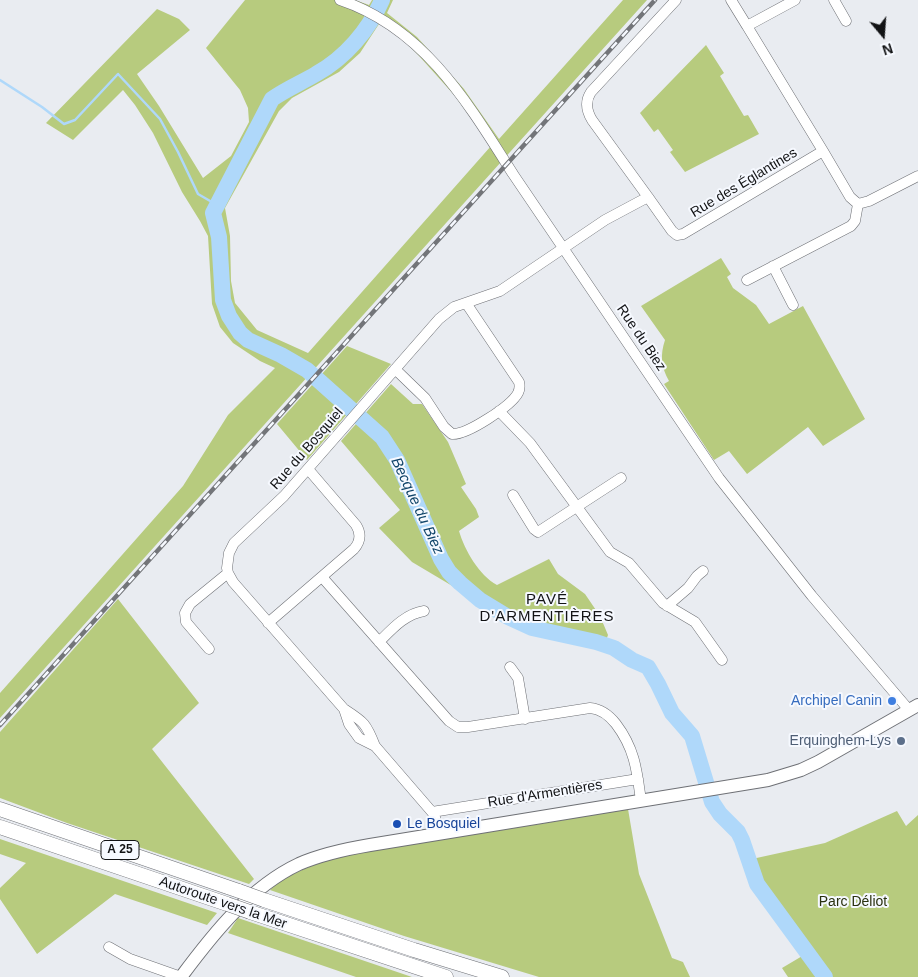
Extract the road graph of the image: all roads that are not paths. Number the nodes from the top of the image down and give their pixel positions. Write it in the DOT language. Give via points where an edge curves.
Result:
graph roads {
  1 [pos="340,0"];
  2 [pos="676,0"];
  3 [pos="731,0"];
  4 [pos="795,0"];
  5 [pos="834,0"];
  6 [pos="846,21"];
  7 [pos="746,26"];
  8 [pos="823,151"];
  9 [pos="918,176"];
  10 [pos="648,197"];
  11 [pos="858,204"];
  12 [pos="564,248"];
  13 [pos="773,266"];
  14 [pos="747,280"];
  15 [pos="466,302"];
  16 [pos="793,305"];
  17 [pos="396,369"];
  18 [pos="499,411"];
  19 [pos="308,469"];
  20 [pos="621,478"];
  21 [pos="513,494"];
  22 [pos="577,508"];
  23 [pos="703,571"];
  24 [pos="228,573"];
  25 [pos="322,576"];
  26 [pos="667,606"];
  27 [pos="424,611"];
  28 [pos="268,623"];
  29 [pos="379,642"];
  30 [pos="209,649"];
  31 [pos="722,660"];
  32 [pos="510,666"];
  33 [pos="918,696"];
  34 [pos="911,706"];
  35 [pos="525,719"];
  36 [pos="638,779"];
  37 [pos="640,798"];
  38 [pos="0,809"];
  39 [pos="432,812"];
  40 [pos="0,827"];
  41 [pos="437,830"];
  42 [pos="109,947"];
  43 [pos="181,977"];
  44 [pos="446,977"];
  45 [pos="502,977"];
  1 -- 12 [label="street, Rue du Biez" via="382,18 435,64 486,130"];
  2 -- 10 [label="street, Rue des Églantines" via="591,92 587,102 592,120"];
  3 -- 7 [label="street"];
  4 -- 7 [label="street"];
  5 -- 6 [label="street"];
  7 -- 8 [label="street"];
  8 -- 10 [label="street, Rue des Églantines" via="683,234 677,235 672,231"];
  8 -- 11 [label="street" via="853,201"];
  9 -- 11 [label="street"];
  10 -- 12 [label="street"];
  11 -- 13 [label="street" via="851,226"];
  12 -- 15 [label="street, Rue du Bosquiel" via="500,291"];
  12 -- 34 [label="street, Rue du Biez" via="719,478 812,596"];
  13 -- 14 [label="street"];
  13 -- 16 [label="street"];
  15 -- 17 [label="street, Rue du Bosquiel" via="444,315"];
  15 -- 18 [label="street" via="520,386 516,397"];
  17 -- 18 [label="street" via="425,398 452,434 468,430"];
  17 -- 19 [label="street, Rue du Bosquiel"];
  18 -- 22 [label="street" via="530,443"];
  19 -- 24 [label="street, Rue du Bosquiel" via="234,543 228,559"];
  19 -- 25 [label="street" via="360,532 354,549"];
  20 -- 22 [label="street"];
  21 -- 22 [label="street" via="536,532"];
  22 -- 26 [label="street" via="610,552 630,563"];
  23 -- 26 [label="street"];
  24 -- 28 [label="street"];
  24 -- 30 [label="street" via="190,604 185,613 186,622"];
  25 -- 28 [label="street"];
  25 -- 29 [label="street"];
  26 -- 31 [label="street" via="695,622"];
  27 -- 29 [label="street" via="405,618"];
  28 -- 39 [label="street" via="344,709 359,738 374,746"];
  29 -- 35 [label="street" via="455,726"];
  32 -- 35 [label="street" via="518,678"];
  33 -- 34 [label="main road, Rue d'Armentières"];
  34 -- 37 [label="main road, Rue d'Armentières" via="801,770 768,780"];
  35 -- 36 [label="street" via="583,709 601,711 627,740"];
  36 -- 37 [label="street"];
  36 -- 39 [label="street, Rue d'Armentières"];
  37 -- 41 [label="main road, Rue d'Armentières" via="477,828"];
  38 -- 45 [label="highway, A 25, bridge" via="264,900"];
  39 -- 41 [label="street"];
  40 -- 44 [label="highway, Autoroute vers la Mer / A 25, bridge"];
  41 -- 43 [label="main road, Rue d'Armentières" via="328,854 277,877 229,919"];
  42 -- 43 [label="street" via="130,959"];
}
